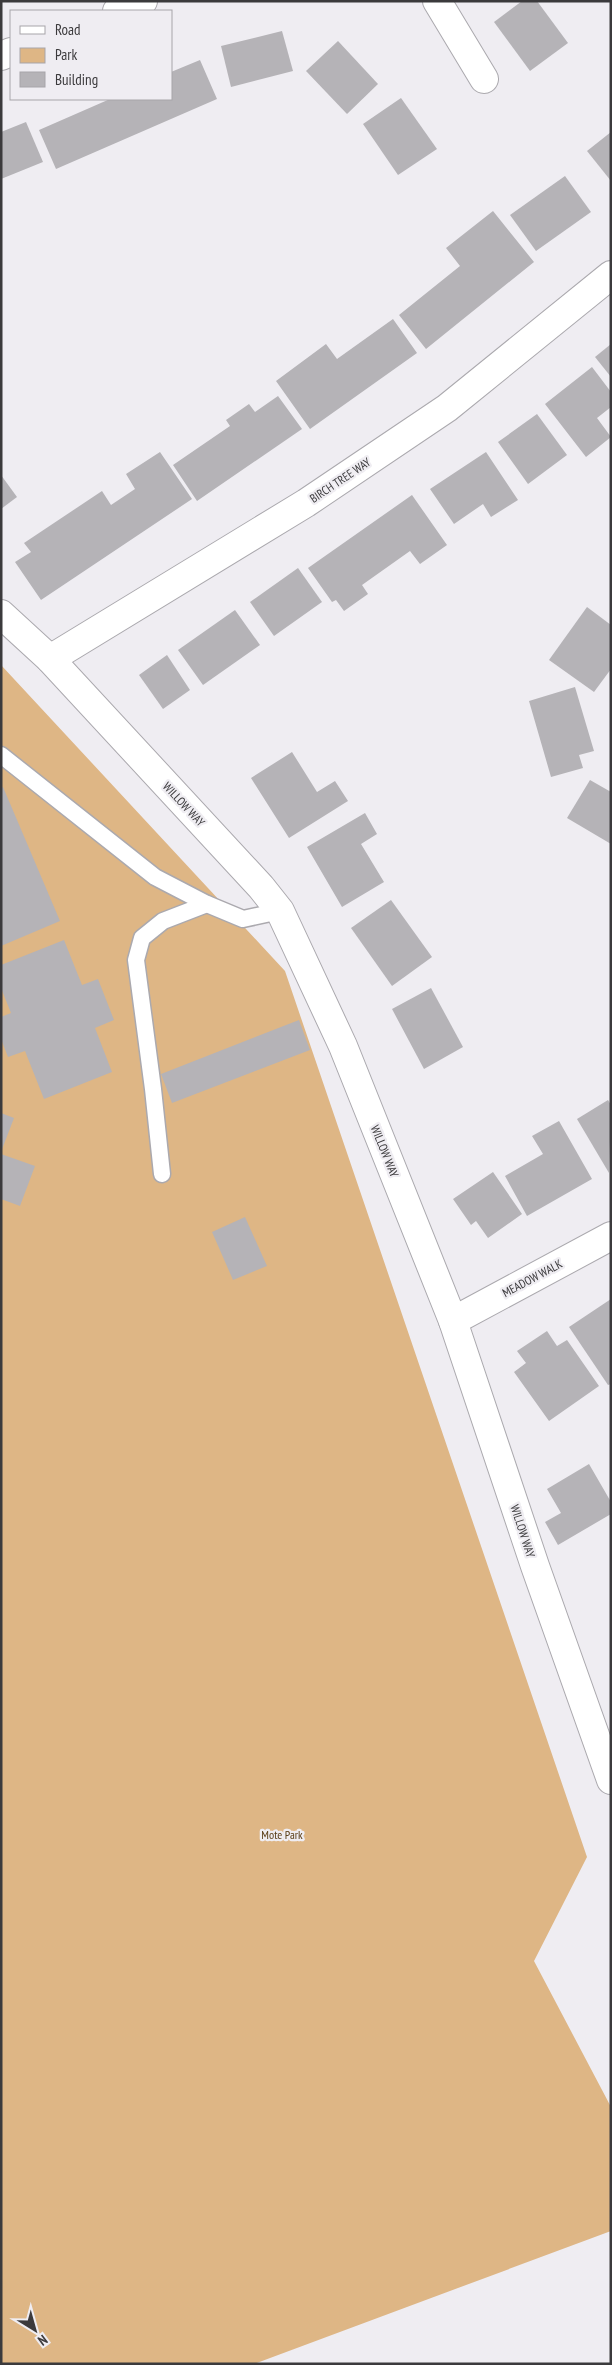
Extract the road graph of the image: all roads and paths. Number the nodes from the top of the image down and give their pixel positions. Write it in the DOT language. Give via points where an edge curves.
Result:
graph roads {
  1 [pos="143,1"];
  2 [pos="438,1"];
  3 [pos="120,10"];
  4 [pos="484,78"];
  5 [pos="611,275"];
  6 [pos="1,614"];
  7 [pos="50,659"];
  8 [pos="1,755"];
  9 [pos="207,904"];
  10 [pos="280,911"];
  11 [pos="162,1174"];
  12 [pos="611,1236"];
  13 [pos="453,1321"];
  14 [pos="611,1780"];
  1 -- 3 [label="street"];
  2 -- 4 [label="street"];
  5 -- 7 [label="street, BIRCH TREE WAY" via="447,408 306,503"];
  6 -- 7 [label="street, WILLOW WAY"];
  7 -- 10 [label="street, WILLOW WAY"];
  8 -- 9 [label="lane" via="155,877"];
  9 -- 10 [label="lane" via="243,919"];
  9 -- 11 [label="lane" via="162,921 142,938 136,960"];
  10 -- 13 [label="street, WILLOW WAY" via="343,1046"];
  12 -- 13 [label="street, MEADOW WALK"];
  13 -- 14 [label="street, WILLOW WAY" via="534,1566"];
}
